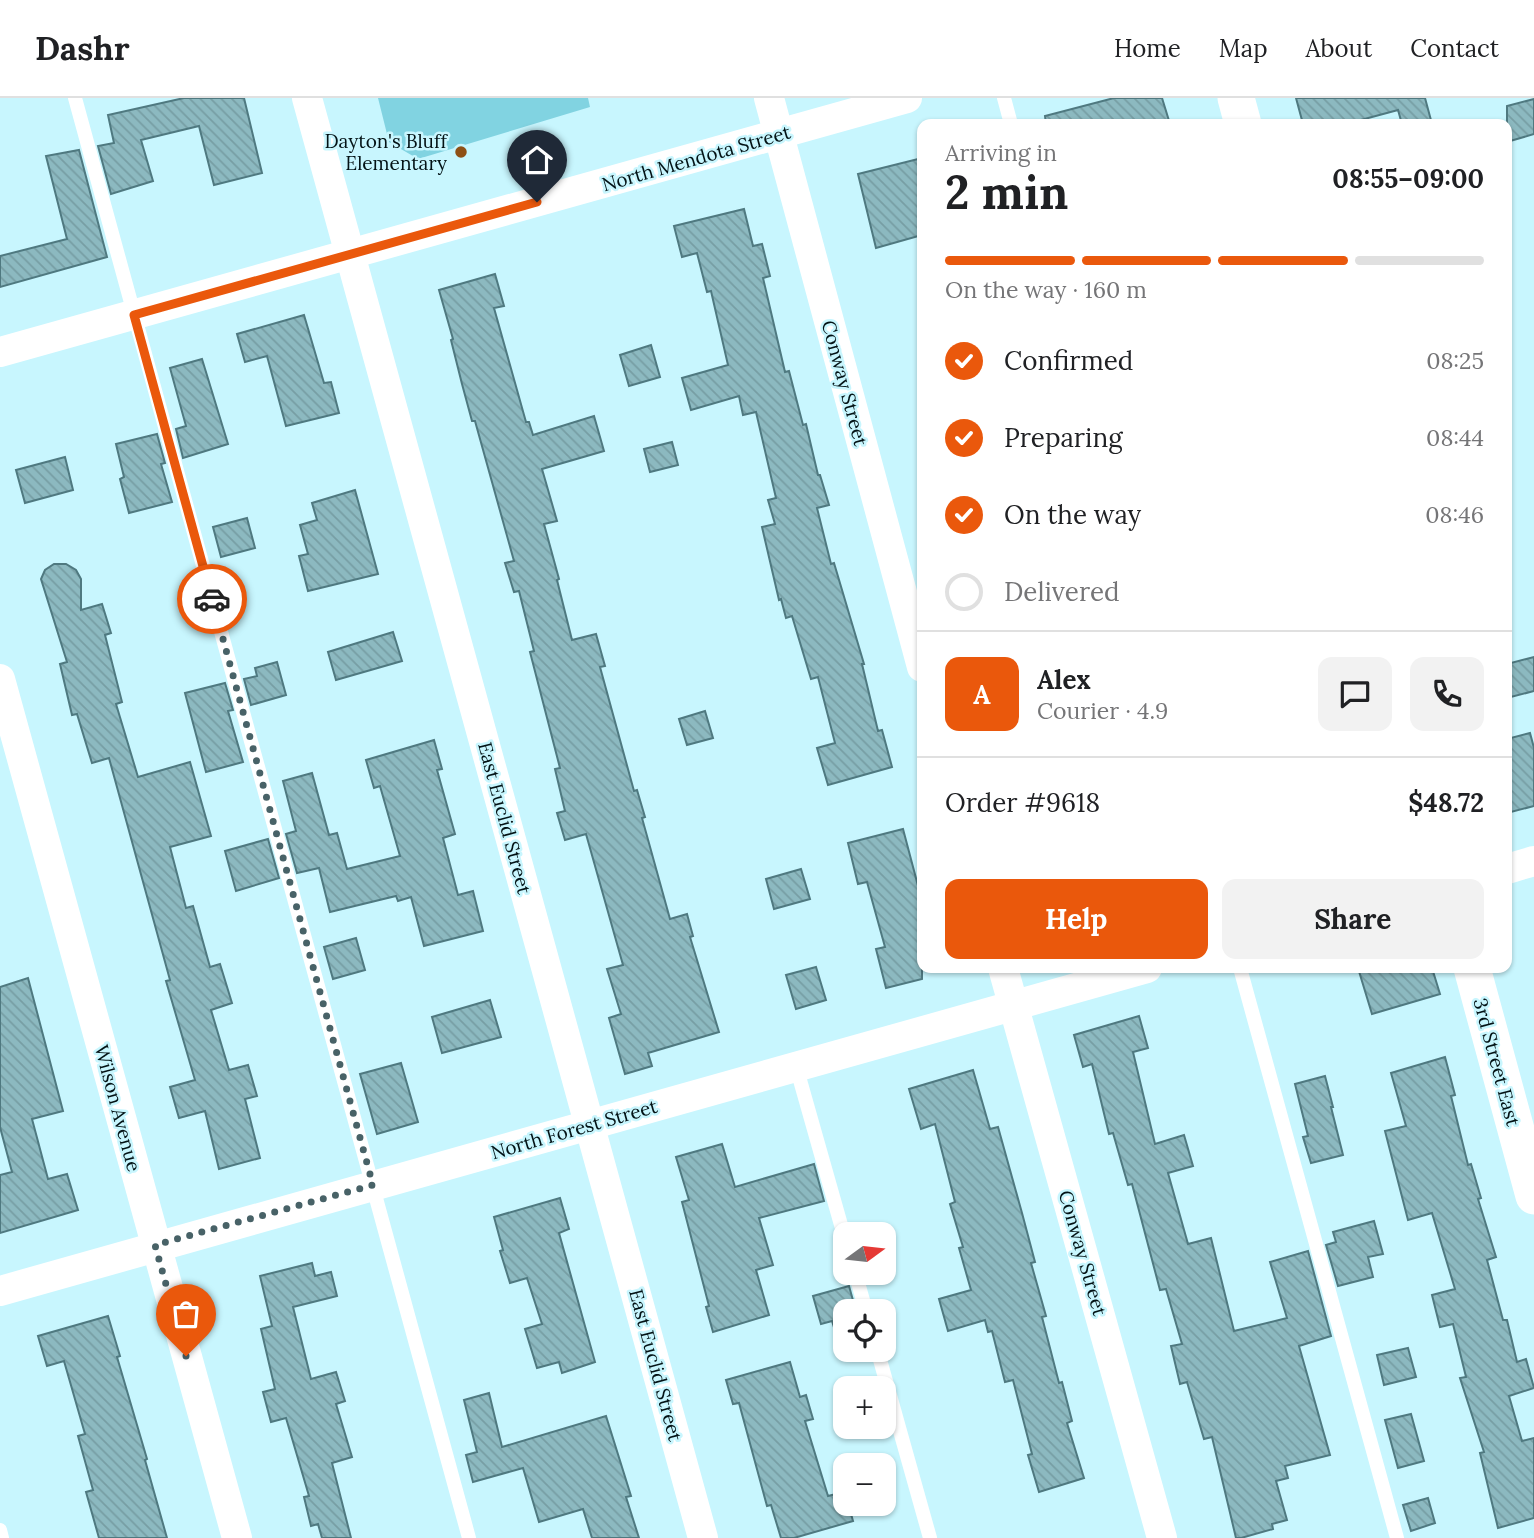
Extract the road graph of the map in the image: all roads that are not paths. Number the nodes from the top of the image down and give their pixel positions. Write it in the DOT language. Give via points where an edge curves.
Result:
graph roads {
  1 [pos="75,98"];
  2 [pos="307,98"];
  3 [pos="769,98"];
  4 [pos="906,98"];
  5 [pos="1004,98"];
  6 [pos="1236,98"];
  7 [pos="1010,119"];
  8 [pos="1242,119"];
  9 [pos="779,135"];
  10 [pos="350,254"];
  11 [pos="134,315"];
  12 [pos="0,352"];
  13 [pos="917,648"];
  14 [pos="0,678"];
  15 [pos="1534,861"];
  16 [pos="1512,868"];
  17 [pos="1004,973"];
  18 [pos="1130,973"];
  19 [pos="1241,973"];
  20 [pos="1473,973"];
  21 [pos="1014,1006"];
  22 [pos="796,1066"];
  23 [pos="590,1125"];
  24 [pos="373,1185"];
  25 [pos="1534,1196"];
  26 [pos="840,1222"];
  27 [pos="155,1245"];
  28 [pos="0,1291"];
  29 [pos="881,1362"];
  30 [pos="0,1530"];
  31 [pos="2,1538"];
  32 [pos="237,1538"];
  33 [pos="469,1538"];
  34 [pos="703,1538"];
  35 [pos="930,1538"];
  36 [pos="1162,1538"];
  37 [pos="1397,1538"];
  1 -- 11 [label="lane"];
  2 -- 10 [label="street, East Euclid Street"];
  3 -- 9 [label="street, Conway Street"];
  4 -- 9 [label="street, North Mendota Street"];
  5 -- 7 [label="lane"];
  6 -- 8 [label="street"];
  9 -- 10 [label="street, North Mendota Street"];
  9 -- 13 [label="street, Conway Street"];
  10 -- 11 [label="street, North Mendota Street"];
  10 -- 23 [label="street, East Euclid Street"];
  11 -- 12 [label="street, North Mendota Street"];
  11 -- 24 [label="lane"];
  14 -- 27 [label="street, Wilson Avenue"];
  15 -- 16 [label="street"];
  17 -- 21 [label="street, Conway Street"];
  18 -- 21 [label="street, North Forest Street"];
  19 -- 37 [label="lane"];
  20 -- 25 [label="street, 3rd Street East"];
  21 -- 22 [label="street, North Forest Street"];
  21 -- 36 [label="street, Conway Street"];
  22 -- 23 [label="street, North Forest Street"];
  22 -- 26 [label="lane"];
  23 -- 24 [label="street, North Forest Street"];
  23 -- 34 [label="street, East Euclid Street"];
  24 -- 27 [label="street, North Forest Street"];
  24 -- 33 [label="lane"];
  27 -- 28 [label="street, North Forest Street"];
  27 -- 32 [label="street, Wilson Avenue"];
  29 -- 35 [label="lane"];
  30 -- 31 [label="lane"];
}
